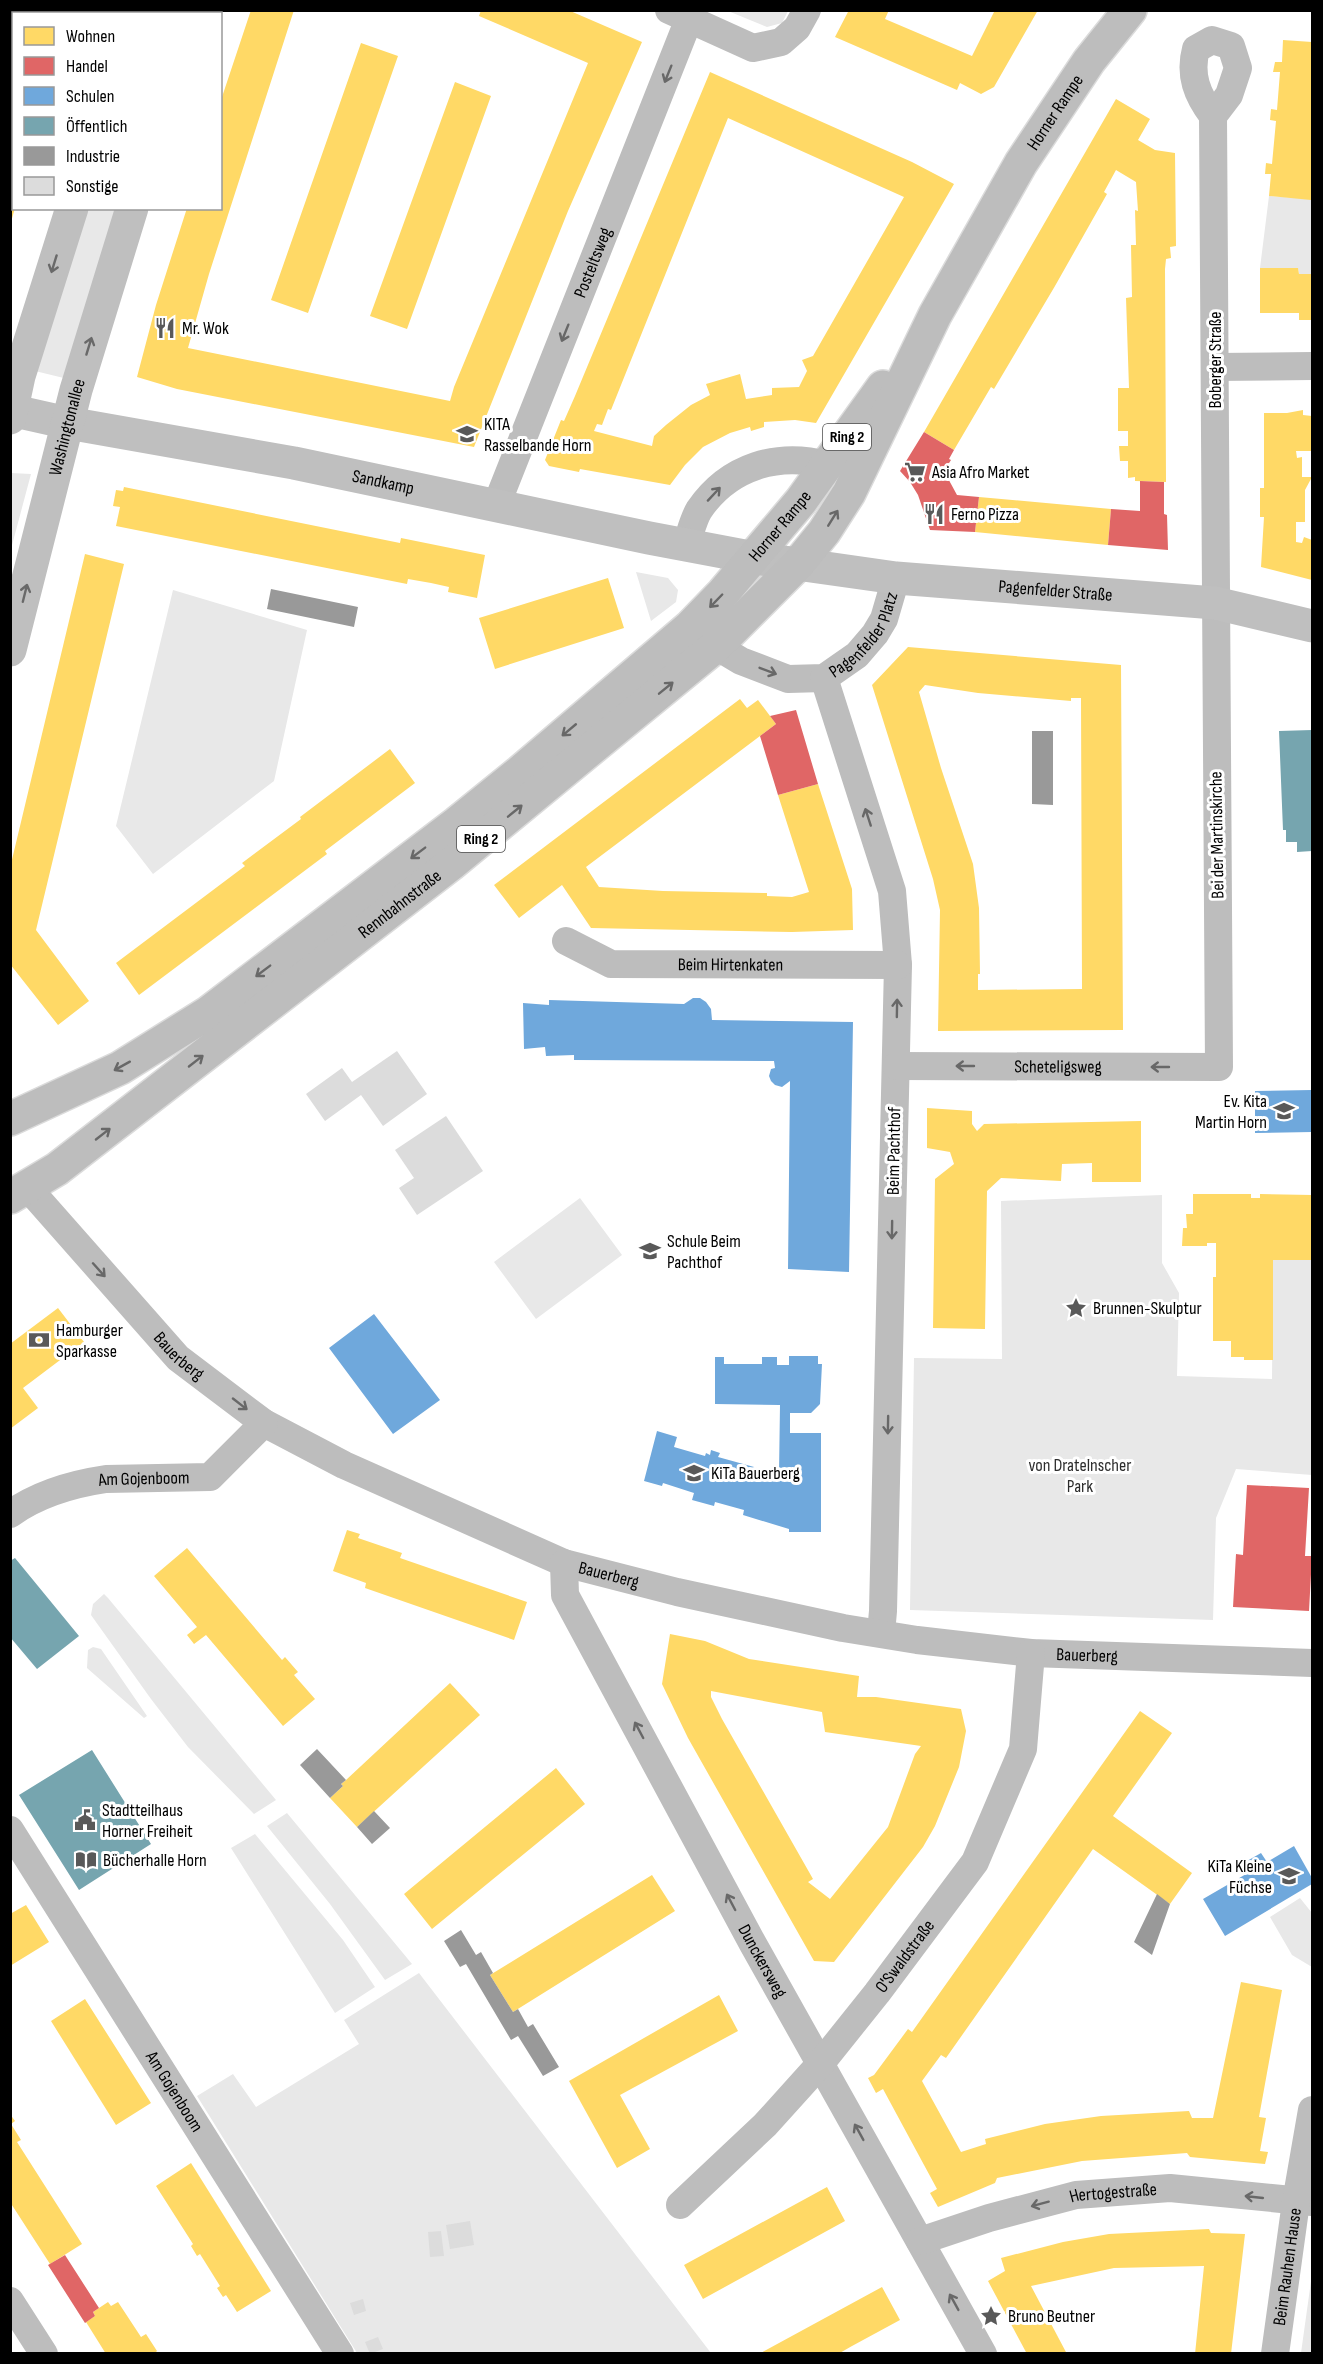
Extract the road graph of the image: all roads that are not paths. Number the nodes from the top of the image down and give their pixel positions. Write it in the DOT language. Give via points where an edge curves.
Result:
graph roads {
  1 [pos="807,10"];
  2 [pos="1130,10"];
  3 [pos="679,15"];
  4 [pos="1213,116"];
  5 [pos="71,210"];
  6 [pos="131,210"];
  7 [pos="935,315"];
  8 [pos="1312,366"];
  9 [pos="1215,367"];
  10 [pos="11,413"];
  11 [pos="68,423"];
  12 [pos="827,465"];
  13 [pos="496,506"];
  14 [pos="686,545"];
  15 [pos="755,558"];
  16 [pos="798,564"];
  17 [pos="896,578"];
  18 [pos="1215,603"];
  19 [pos="1312,626"];
  20 [pos="716,646"];
  21 [pos="10,650"];
  22 [pos="824,678"];
  23 [pos="566,941"];
  24 [pos="898,965"];
  25 [pos="896,1066"];
  26 [pos="1219,1067"];
  27 [pos="10,1119"];
  28 [pos="19,1193"];
  29 [pos="264,1423"];
  30 [pos="10,1515"];
  31 [pos="564,1563"];
  32 [pos="880,1634"];
  33 [pos="1031,1653"];
  34 [pos="1312,1663"];
  35 [pos="10,1830"];
  36 [pos="20,1866"];
  37 [pos="821,2063"];
  38 [pos="1312,2110"];
  39 [pos="1304,2202"];
  40 [pos="680,2205"];
  41 [pos="920,2241"];
  42 [pos="10,2301"];
  43 [pos="44,2354"];
  44 [pos="340,2354"];
  45 [pos="983,2354"];
  46 [pos="1275,2354"];
  1 -- 3 [label="street" via="797,28 781,42 753,48"];
  2 -- 7 [label="main road, Horner Rampe" via="1089,61 1021,163"];
  3 -- 13 [label="street, Posteltsweg, one-way"];
  4 -- 9 [label="street, Boberger Straße"];
  5 -- 10 [label="street, one-way"];
  11 -- 6 [label="street, Washingtonallee, one-way"];
  7 -- 12 [label="main road, Horner Rampe / Ring 2"];
  16 -- 7 [label="main road, Horner Rampe / Ring 2, one-way" via="849,493"];
  8 -- 9 [label="street"];
  9 -- 18 [label="street, Boberger Straße"];
  10 -- 11 [label="street, Sandkamp"];
  11 -- 13 [label="street, Sandkamp" via="294,463"];
  21 -- 11 [label="street, Washingtonallee, one-way"];
  14 -- 12 [label="street, one-way" via="699,511 720,487 744,470 775,460"];
  12 -- 15 [label="main road, Horner Rampe / Ring 2"];
  13 -- 14 [label="street, Sandkamp"];
  14 -- 15 [label="street, Sandkamp"];
  15 -- 16 [label="street, Horner Rampe"];
  15 -- 27 [label="main road, Rennbahnstraße / Ring 2, one-way" via="690,627 520,772 208,1013 120,1068"];
  16 -- 17 [label="street, Pagenfelder Straße"];
  16 -- 20 [label="main road, Rennbahnstraße / Ring 2"];
  17 -- 18 [label="street, Pagenfelder Straße"];
  17 -- 22 [label="street, Pagenfelder Platz" via="884,619 875,634 857,655"];
  18 -- 19 [label="street, Pagenfelder Straße"];
  18 -- 26 [label="street, Bei der Martinskirche"];
  20 -- 22 [label="street, Pagenfelder Platz, one-way" via="741,661 788,679"];
  28 -- 20 [label="main road, Rennbahnstraße / Ring 2, one-way" via="57,1169 451,864"];
  24 -- 22 [label="street, Beim Pachthof, one-way" via="892,891"];
  23 -- 24 [label="street, Beim Hirtenkaten" via="611,964"];
  25 -- 24 [label="street, Beim Pachthof, one-way"];
  26 -- 25 [label="street, Scheteligsweg, one-way"];
  25 -- 32 [label="street, Beim Pachthof, one-way"];
  28 -- 29 [label="street, Bauerberg, one-way" via="177,1358"];
  29 -- 30 [label="street, Am Gojenboom" via="210,1477 92,1481 52,1491"];
  29 -- 31 [label="street, Bauerberg" via="344,1465"];
  31 -- 32 [label="street, Bauerberg" via="677,1592"];
  37 -- 31 [label="street, Dunckersweg, one-way" via="565,1595"];
  32 -- 33 [label="street, Bauerberg"];
  33 -- 34 [label="street, Bauerberg"];
  33 -- 37 [label="street, O'Swaldstraße" via="1023,1749 975,1862"];
  35 -- 36 [label="street, Am Gojenboom"];
  36 -- 44 [label="street, Am Gojenboom"];
  37 -- 40 [label="street, O'Swaldstraße" via="765,2125"];
  41 -- 37 [label="street, Dunckersweg, one-way"];
  38 -- 39 [label="street, Beim Rauhen Hause"];
  39 -- 41 [label="street, Hertogestraße, one-way" via="1170,2188 1076,2195"];
  39 -- 46 [label="street, Beim Rauhen Hause"];
  45 -- 41 [label="street, Dunckersweg, one-way"];
  42 -- 43 [label="street"];
}
